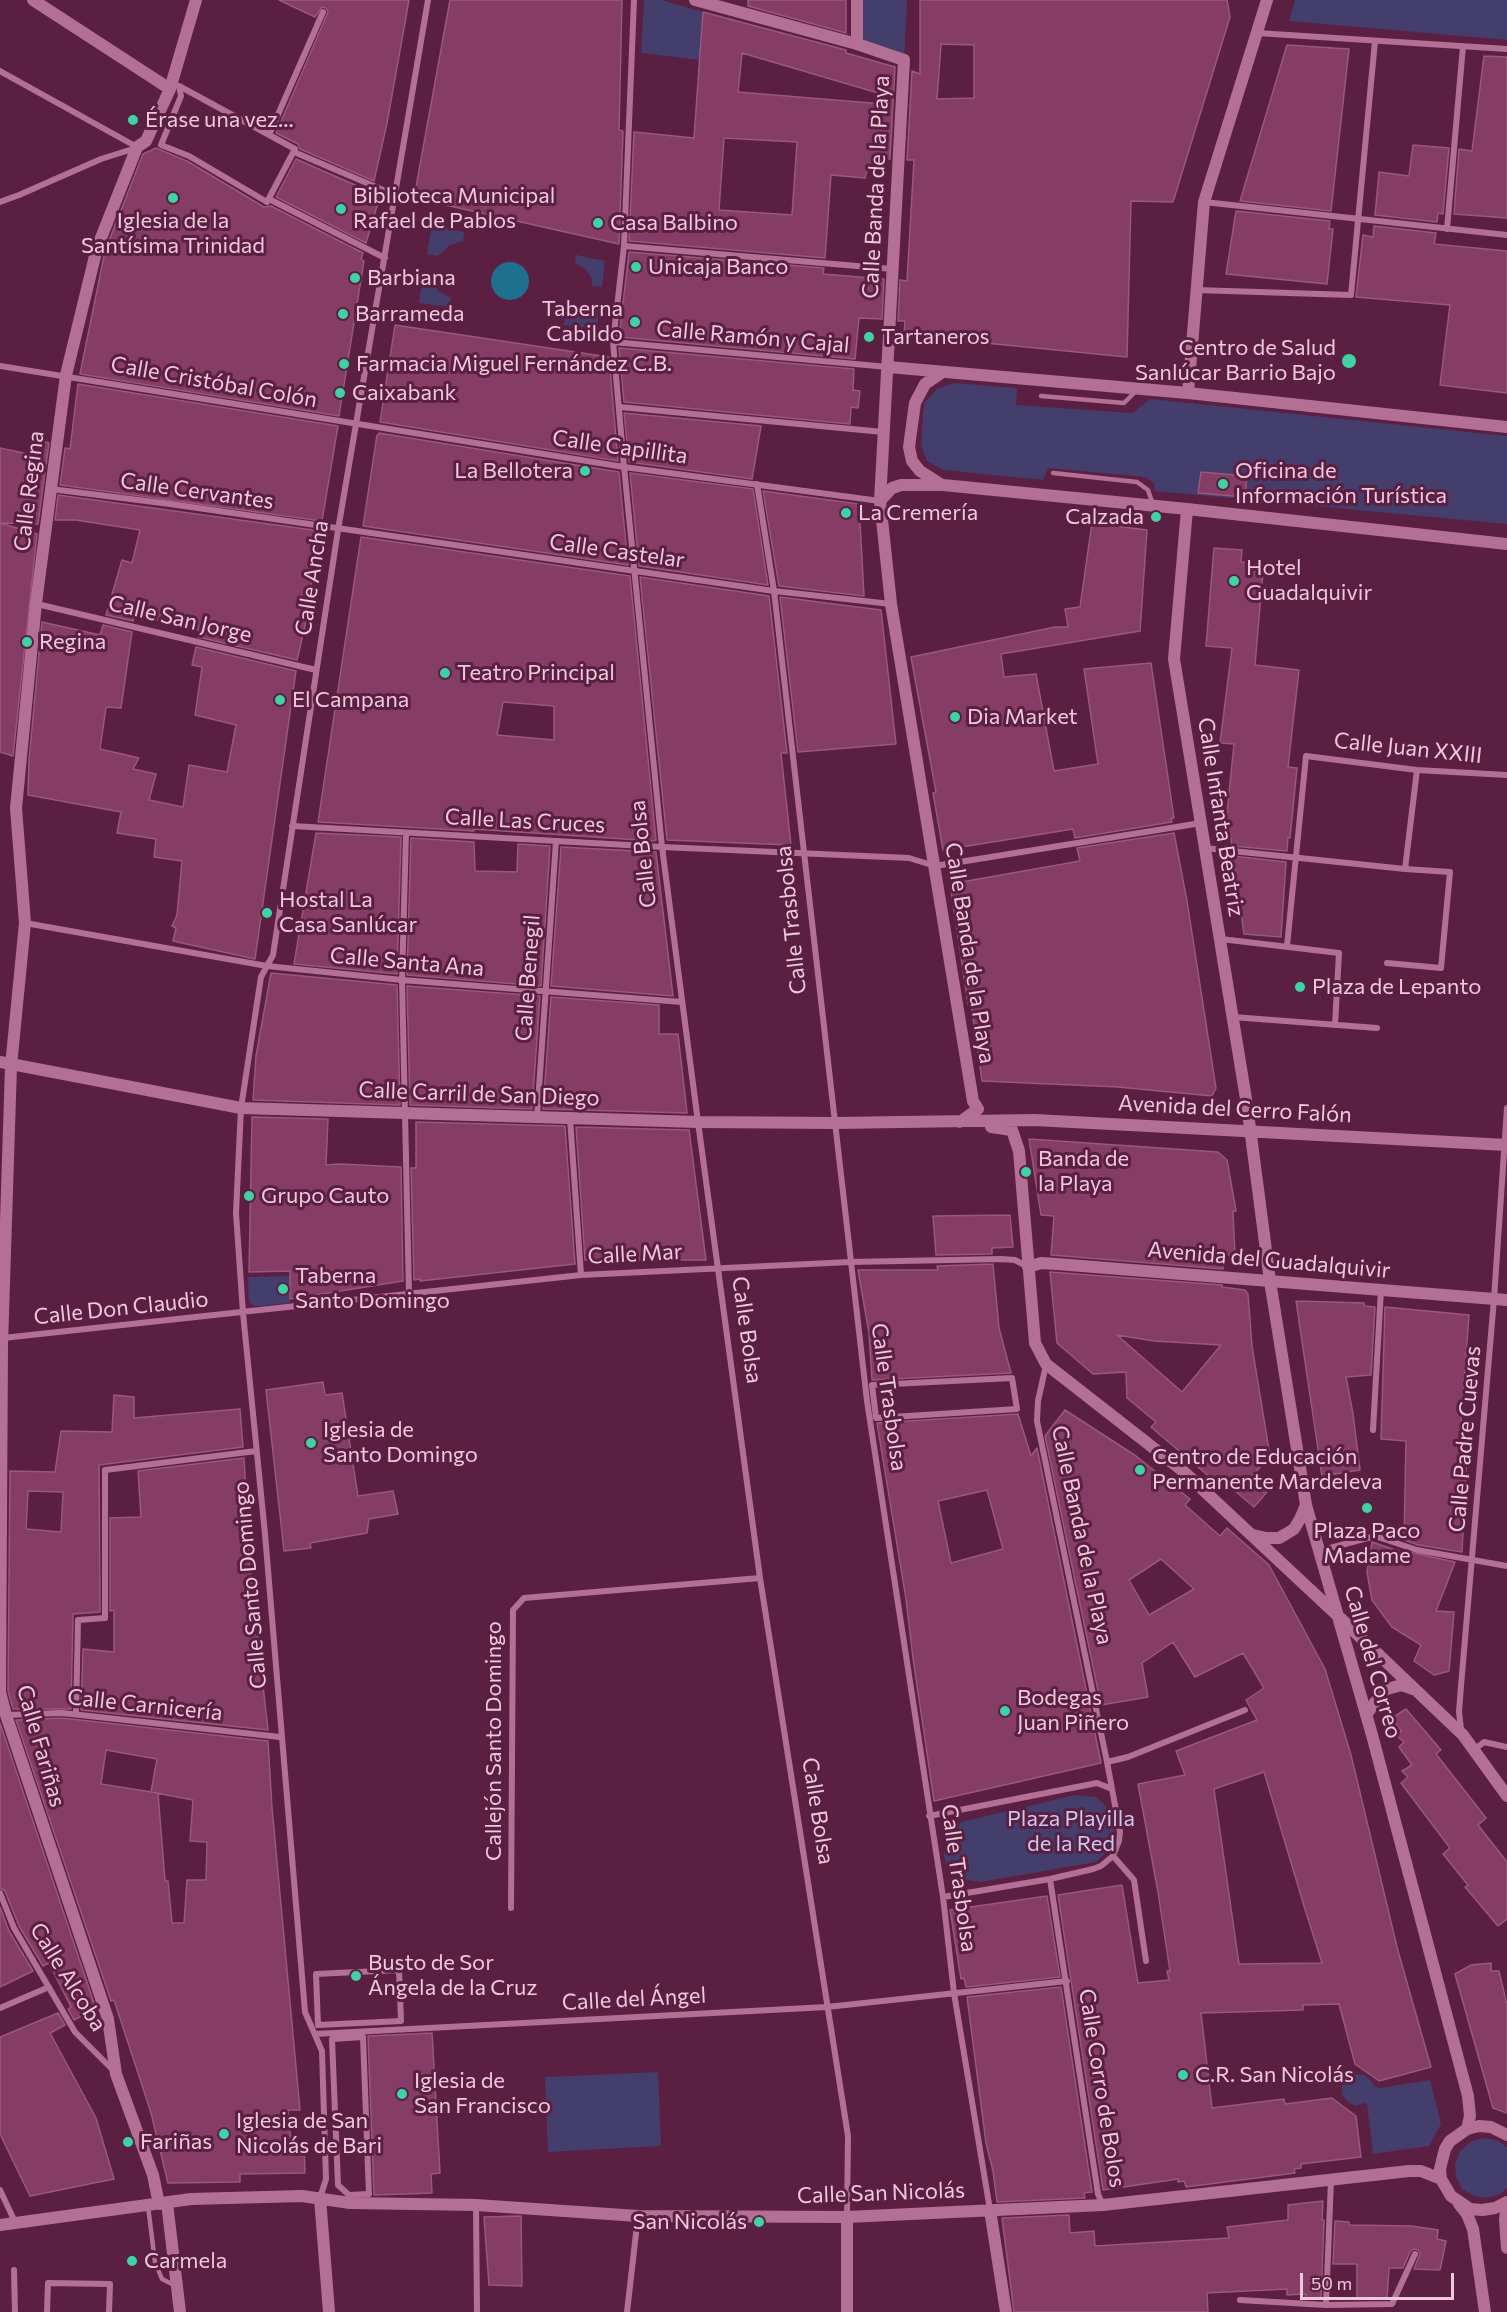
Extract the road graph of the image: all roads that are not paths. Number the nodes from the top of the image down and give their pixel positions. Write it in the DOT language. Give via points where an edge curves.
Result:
graph roads {
  1 [pos="33,0"];
  2 [pos="196,0"];
  3 [pos="428,0"];
  4 [pos="634,0"];
  5 [pos="695,0"];
  6 [pos="857,0"];
  7 [pos="1267,0"];
  8 [pos="734,5"];
  9 [pos="323,12"];
  10 [pos="1257,33"];
  11 [pos="1375,41"];
  12 [pos="857,44"];
  13 [pos="1463,46"];
  14 [pos="1507,49"];
  15 [pos="0,70"];
  16 [pos="170,89"];
  17 [pos="269,135"];
  18 [pos="137,147"];
  19 [pos="294,152"];
  20 [pos="395,195"];
  21 [pos="269,199"];
  22 [pos="0,202"];
  23 [pos="1204,202"];
  24 [pos="1358,219"];
  25 [pos="1448,229"];
  26 [pos="1507,235"];
  27 [pos="624,246"];
  28 [pos="385,258"];
  29 [pos="892,269"];
  30 [pos="1196,290"];
  31 [pos="614,342"];
  32 [pos="0,366"];
  33 [pos="888,367"];
  34 [pos="941,373"];
  35 [pos="66,375"];
  36 [pos="1139,389"];
  37 [pos="1188,393"];
  38 [pos="1041,396"];
  39 [pos="620,407"];
  40 [pos="356,425"];
  41 [pos="1507,427"];
  42 [pos="883,432"];
  43 [pos="624,467"];
  44 [pos="1053,473"];
  45 [pos="757,484"];
  46 [pos="943,485"];
  47 [pos="51,489"];
  48 [pos="880,501"];
  49 [pos="1153,505"];
  50 [pos="1187,509"];
  51 [pos="338,530"];
  52 [pos="1507,544"];
  53 [pos="635,572"];
  54 [pos="774,591"];
  55 [pos="36,603"];
  56 [pos="891,604"];
  57 [pos="316,670"];
  58 [pos="1417,770"];
  59 [pos="1507,776"];
  60 [pos="1200,823"];
  61 [pos="292,826"];
  62 [pos="406,832"];
  63 [pos="556,841"];
  64 [pos="662,847"];
  65 [pos="1204,848"];
  66 [pos="804,853"];
  67 [pos="1296,857"];
  68 [pos="935,866"];
  69 [pos="1405,869"];
  70 [pos="24,923"];
  71 [pos="1220,939"];
  72 [pos="1287,946"];
  73 [pos="1387,963"];
  74 [pos="267,966"];
  75 [pos="402,980"];
  76 [pos="545,992"];
  77 [pos="682,1002"];
  78 [pos="1233,1017"];
  79 [pos="1335,1025"];
  80 [pos="1377,1028"];
  81 [pos="5,1064"];
  82 [pos="241,1108"];
  83 [pos="1507,1108"];
  84 [pos="404,1113"];
  85 [pos="537,1117"];
  86 [pos="570,1118"];
  87 [pos="698,1122"];
  88 [pos="960,1122"];
  89 [pos="835,1123"];
  90 [pos="1250,1130"];
  91 [pos="1506,1145"];
  92 [pos="850,1262"];
  93 [pos="717,1267"];
  94 [pos="1028,1267"];
  95 [pos="581,1275"];
  96 [pos="1270,1281"];
  97 [pos="1381,1290"];
  98 [pos="409,1293"];
  99 [pos="1501,1299"];
  100 [pos="243,1313"];
  101 [pos="2,1342"];
  102 [pos="1046,1364"];
  103 [pos="1017,1409"];
  104 [pos="1373,1430"];
  105 [pos="256,1451"];
  106 [pos="1306,1505"];
  107 [pos="1251,1535"];
  108 [pos="1319,1551"];
  109 [pos="1473,1559"];
  110 [pos="1507,1566"];
  111 [pos="760,1578"];
  112 [pos="1336,1614"];
  113 [pos="1414,1689"];
  114 [pos="1245,1710"];
  115 [pos="76,1714"];
  116 [pos="6,1715"];
  117 [pos="1366,1715"];
  118 [pos="1463,1736"];
  119 [pos="280,1737"];
  120 [pos="1507,1747"];
  121 [pos="1474,1750"];
  122 [pos="1107,1762"];
  123 [pos="1112,1789"];
  124 [pos="1507,1796"];
  125 [pos="929,1816"];
  126 [pos="1113,1856"];
  127 [pos="1050,1879"];
  128 [pos="0,1893"];
  129 [pos="943,1897"];
  130 [pos="511,1908"];
  131 [pos="1146,1961"];
  132 [pos="399,1970"];
  133 [pos="1067,1981"];
  134 [pos="49,1987"];
  135 [pos="954,1993"];
  136 [pos="827,2007"];
  137 [pos="0,2008"];
  138 [pos="315,2034"];
  139 [pos="363,2037"];
  140 [pos="116,2074"];
  141 [pos="1467,2129"];
  142 [pos="1507,2135"];
  143 [pos="1442,2179"];
  144 [pos="1331,2180"];
  145 [pos="0,2190"];
  146 [pos="320,2198"];
  147 [pos="1507,2202"];
  148 [pos="1458,2203"];
  149 [pos="158,2204"];
  150 [pos="476,2205"];
  151 [pos="1103,2205"];
  152 [pos="990,2210"];
  153 [pos="638,2216"];
  154 [pos="847,2217"];
  155 [pos="15,2223"];
  156 [pos="0,2225"];
  157 [pos="1507,2247"];
  158 [pos="1415,2254"];
  159 [pos="14,2270"];
  160 [pos="178,2288"];
  161 [pos="1240,2300"];
  162 [pos="1326,2305"];
  163 [pos="15,2312"];
  164 [pos="47,2312"];
  165 [pos="109,2312"];
  166 [pos="180,2312"];
  167 [pos="329,2312"];
  168 [pos="477,2312"];
  169 [pos="627,2312"];
  170 [pos="846,2312"];
  171 [pos="1006,2312"];
  172 [pos="1485,2312"];
  1 -- 16 [label="street"];
  2 -- 16 [label="street, Calle Regina"];
  3 -- 20 [label="street, Calle Ancha"];
  4 -- 27 [label="street, Calle Bolsa"];
  5 -- 8 [label="street"];
  6 -- 12 [label="street, Calle Banda de la Playa"];
  7 -- 10 [label="street"];
  8 -- 12 [label="street"];
  9 -- 17 [label="street"];
  10 -- 11 [label="street"];
  10 -- 23 [label="street"];
  11 -- 13 [label="street"];
  11 -- 24 [label="street"];
  12 -- 29 [label="street, Calle Banda de la Playa" via="904,60"];
  13 -- 14 [label="street"];
  13 -- 25 [label="street"];
  15 -- 18 [label="street"];
  16 -- 18 [label="street, Calle Regina" via="146,141"];
  17 -- 19 [label="street" via="296,149"];
  17 -- 21 [label="street" via="179,86 181,96 161,145 189,156 267,202"];
  18 -- 22 [label="street"];
  18 -- 35 [label="street, Calle Regina" via="97,248"];
  19 -- 20 [label="street"];
  19 -- 21 [label="street"];
  20 -- 28 [label="street, Calle Ancha"];
  21 -- 28 [label="street"];
  23 -- 24 [label="street"];
  23 -- 30 [label="street"];
  24 -- 25 [label="street"];
  24 -- 30 [label="street" via="1351,295"];
  25 -- 26 [label="street"];
  27 -- 29 [label="street"];
  27 -- 31 [label="street, Calle Bolsa"];
  28 -- 40 [label="street, Calle Ancha"];
  29 -- 33 [label="street, Calle Banda de la Playa"];
  30 -- 37 [label="street"];
  31 -- 33 [label="street, Calle Ramón y Cajal"];
  31 -- 39 [label="street, Calle Bolsa"];
  32 -- 35 [label="street, Calle Cristóbal Colón"];
  33 -- 34 [label="street"];
  33 -- 42 [label="street, Calle Banda de la Playa"];
  34 -- 36 [label="street"];
  34 -- 46 [label="street" via="925,384 915,403 909,447 920,471"];
  35 -- 40 [label="street, Calle Cristóbal Colón"];
  35 -- 47 [label="street, Calle Regina"];
  36 -- 37 [label="street"];
  36 -- 38 [label="lane" via="1124,403"];
  37 -- 41 [label="street"];
  39 -- 42 [label="street"];
  39 -- 43 [label="street, Calle Bolsa"];
  40 -- 43 [label="street, Calle Capillita"];
  40 -- 51 [label="street, Calle Ancha"];
  42 -- 48 [label="street, Calle Banda de la Playa"];
  43 -- 45 [label="street, Calle Capillita"];
  43 -- 53 [label="street, Calle Bolsa"];
  44 -- 49 [label="lane" via="1137,482 1148,490"];
  45 -- 48 [label="street, Calle Capillita"];
  45 -- 54 [label="street, Calle Trasbolsa"];
  46 -- 48 [label="street" via="901,485 892,488"];
  46 -- 49 [label="street"];
  47 -- 51 [label="street, Calle Cervantes"];
  47 -- 55 [label="street, Calle Regina"];
  48 -- 56 [label="street, Calle Banda de la Playa"];
  49 -- 50 [label="street"];
  50 -- 52 [label="street"];
  50 -- 60 [label="street, Calle Infanta Beatriz" via="1174,659"];
  51 -- 53 [label="street, Calle Castelar"];
  51 -- 57 [label="street, Calle Ancha"];
  53 -- 54 [label="street, Calle Castelar"];
  53 -- 64 [label="street, Calle Bolsa"];
  54 -- 56 [label="street, Calle Castelar"];
  54 -- 66 [label="street, Calle Trasbolsa"];
  55 -- 57 [label="street, Calle San Jorge"];
  55 -- 70 [label="street, Calle Regina" via="16,808"];
  56 -- 68 [label="street, Calle Banda de la Playa"];
  57 -- 61 [label="street, Calle Ancha"];
  58 -- 59 [label="street, Calle Juan XXIII"];
  58 -- 67 [label="street, Calle Juan XXIII" via="1306,756"];
  58 -- 69 [label="street"];
  60 -- 65 [label="street, Calle Infanta Beatriz"];
  60 -- 68 [label="street"];
  61 -- 62 [label="street, Calle Las Cruces"];
  61 -- 74 [label="street, Calle Ancha" via="273,955"];
  62 -- 63 [label="street, Calle Las Cruces"];
  62 -- 75 [label="street"];
  63 -- 64 [label="street, Calle Las Cruces"];
  63 -- 76 [label="street, Calle Benegil"];
  64 -- 66 [label="street, Calle Las Cruces"];
  64 -- 77 [label="street, Calle Bolsa"];
  65 -- 67 [label="street"];
  65 -- 71 [label="street, Calle Infanta Beatriz"];
  66 -- 68 [label="street, Calle Las Cruces" via="909,858"];
  66 -- 89 [label="street, Calle Trasbolsa"];
  67 -- 69 [label="street"];
  67 -- 72 [label="street"];
  68 -- 88 [label="street, Calle Banda de la Playa" via="973,1101 978,1109"];
  69 -- 73 [label="street" via="1450,873 1441,968"];
  70 -- 74 [label="street, Calle Santa Ana"];
  70 -- 81 [label="street, Calle Regina"];
  71 -- 72 [label="street"];
  71 -- 78 [label="street, Calle Infanta Beatriz"];
  72 -- 79 [label="street" via="1339,953"];
  74 -- 75 [label="street, Calle Santa Ana"];
  74 -- 82 [label="street, Calle Santo Domingo" via="261,978"];
  75 -- 76 [label="street, Calle Santa Ana"];
  75 -- 84 [label="street"];
  76 -- 77 [label="street, Calle Santa Ana"];
  76 -- 85 [label="street, Calle Benegil"];
  77 -- 87 [label="street, Calle Bolsa"];
  78 -- 79 [label="street"];
  78 -- 90 [label="street, Calle Infanta Beatriz"];
  79 -- 80 [label="street"];
  81 -- 82 [label="street, Calle Carril de San Diego"];
  81 -- 101 [label="street, Calle Fariñas"];
  82 -- 84 [label="street, Calle Carril de San Diego"];
  82 -- 100 [label="street, Calle Santo Domingo" via="236,1213"];
  83 -- 91 [label="street, Calle Padre Cuevas"];
  84 -- 85 [label="street, Calle Carril de San Diego"];
  84 -- 98 [label="street"];
  85 -- 86 [label="street, Calle Carril de San Diego"];
  86 -- 87 [label="street, Calle Carril de San Diego"];
  86 -- 95 [label="street"];
  87 -- 89 [label="street, Calle Carril de San Diego"];
  87 -- 93 [label="street, Calle Bolsa"];
  88 -- 89 [label="street, Calle Carril de San Diego"];
  88 -- 90 [label="street, Avenida del Cerro Falón" via="1035,1120"];
  88 -- 94 [label="street" via="1012,1130 1019,1151"];
  89 -- 92 [label="street, Calle Trasbolsa"];
  90 -- 91 [label="street, Avenida del Cerro Falón"];
  90 -- 96 [label="street, Calle del Correo"];
  91 -- 99 [label="street, Calle Padre Cuevas"];
  92 -- 93 [label="street, Calle Mar"];
  92 -- 94 [label="street, Calle Mar" via="1001,1259 1015,1260"];
  92 -- 125 [label="street, Calle Trasbolsa"];
  93 -- 95 [label="street, Calle Mar"];
  93 -- 111 [label="street, Calle Bolsa"];
  94 -- 96 [label="street, Avenida del Guadalquivir" via="1041,1263"];
  94 -- 102 [label="street" via="1035,1343"];
  95 -- 98 [label="street, Calle Mar"];
  96 -- 97 [label="street, Avenida del Guadalquivir"];
  96 -- 106 [label="street, Calle del Correo"];
  97 -- 99 [label="street, Avenida del Guadalquivir"];
  97 -- 104 [label="street"];
  98 -- 100 [label="street, Calle Mar"];
  99 -- 109 [label="street, Calle Padre Cuevas"];
  100 -- 101 [label="street, Calle Don Claudio"];
  100 -- 105 [label="street, Calle Santo Domingo"];
  101 -- 116 [label="street, Calle Fariñas" via="0,1692"];
  102 -- 107 [label="street" via="1183,1471"];
  102 -- 122 [label="street, Calle Banda de la Playa" via="1036,1421"];
  103 -- 103 [label="street" via="876,1418 872,1385 1012,1378"];
  105 -- 115 [label="street" via="105,1470 105,1618 78,1620"];
  105 -- 119 [label="street, Calle Santo Domingo"];
  106 -- 107 [label="street" via="1294,1529 1279,1538"];
  106 -- 108 [label="street, Calle del Correo"];
  107 -- 112 [label="street"];
  108 -- 109 [label="street" via="1375,1536 1417,1550"];
  108 -- 112 [label="street, Calle del Correo"];
  109 -- 110 [label="street"];
  109 -- 118 [label="street, Calle Padre Cuevas" via="1459,1712"];
  111 -- 130 [label="street, Callejón Santo Domingo" via="524,1598 513,1610"];
  111 -- 136 [label="street, Calle Bolsa"];
  112 -- 113 [label="street"];
  112 -- 117 [label="street, Calle del Correo"];
  113 -- 117 [label="street" via="1402,1685 1387,1689"];
  113 -- 118 [label="street"];
  114 -- 122 [label="street"];
  115 -- 116 [label="street, Calle Carnicería"];
  115 -- 119 [label="street, Calle Carnicería"];
  116 -- 140 [label="street, Calle Fariñas" via="108,2019"];
  117 -- 141 [label="street, Calle del Correo" via="1468,2096"];
  118 -- 121 [label="street"];
  119 -- 138 [label="street, Calle Santo Domingo" via="305,2012"];
  120 -- 121 [label="street" via="1484,1742"];
  121 -- 124 [label="street"];
  122 -- 123 [label="street, Calle Banda de la Playa"];
  123 -- 125 [label="street" via="1097,1783"];
  123 -- 126 [label="street" via="1120,1832"];
  125 -- 129 [label="street, Calle Trasbolsa"];
  126 -- 127 [label="street" via="1093,1869"];
  126 -- 131 [label="street" via="1134,1880"];
  127 -- 129 [label="street"];
  127 -- 133 [label="street"];
  128 -- 134 [label="street, Calle Alcoba" via="14,1928"];
  129 -- 135 [label="street, Calle Trasbolsa"];
  132 -- 132 [label="street" via="401,2021 318,2025 315,1974"];
  133 -- 135 [label="street, Calle Corro de Bolos"];
  133 -- 151 [label="street, Calle Corro de Bolos" via="1098,2194"];
  134 -- 137 [label="street"];
  134 -- 140 [label="street, Calle Alcoba" via="75,2032"];
  135 -- 136 [label="street, Calle del Ángel"];
  135 -- 152 [label="street, Calle Trasbolsa"];
  136 -- 138 [label="street, Calle del Ángel"];
  136 -- 154 [label="street, Calle Bolsa" via="848,2136"];
  138 -- 146 [label="street, Calle Santo Domingo" via="322,2051 326,2179"];
  139 -- 139 [label="street" via="369,2194 349,2195 338,2185 332,2039"];
  140 -- 149 [label="street, Calle Fariñas" via="153,2175"];
  141 -- 142 [label="street" via="1491,2127"];
  141 -- 143 [label="street" via="1445,2149"];
  143 -- 144 [label="street, Calle San Nicolás" via="1409,2171"];
  143 -- 148 [label="street"];
  144 -- 151 [label="street, Calle San Nicolás"];
  144 -- 162 [label="street"];
  145 -- 155 [label="street"];
  146 -- 149 [label="street, Calle San Nicolás" via="200,2199"];
  146 -- 150 [label="street, Calle San Nicolás" via="350,2203"];
  146 -- 167 [label="street"];
  147 -- 148 [label="street" via="1482,2210"];
  147 -- 157 [label="street"];
  148 -- 172 [label="street" via="1473,2229"];
  149 -- 155 [label="street, Calle San Nicolás"];
  149 -- 160 [label="street, Calle Fariñas"];
  149 -- 160 [label="lane" via="155,2262 162,2279"];
  150 -- 153 [label="street, Calle San Nicolás"];
  150 -- 168 [label="street"];
  151 -- 152 [label="street, Calle San Nicolás"];
  152 -- 154 [label="street, Calle San Nicolás"];
  152 -- 171 [label="street, Calle Trasbolsa"];
  153 -- 154 [label="street, Calle San Nicolás"];
  153 -- 169 [label="street"];
  154 -- 170 [label="street, Calle Bolsa"];
  155 -- 156 [label="street, Calle San Nicolás"];
  158 -- 162 [label="street" via="1392,2304"];
  159 -- 163 [label="street"];
  160 -- 166 [label="street, Calle Fariñas"];
  161 -- 162 [label="street"];
  164 -- 165 [label="street" via="48,2283 110,2284"];
}
